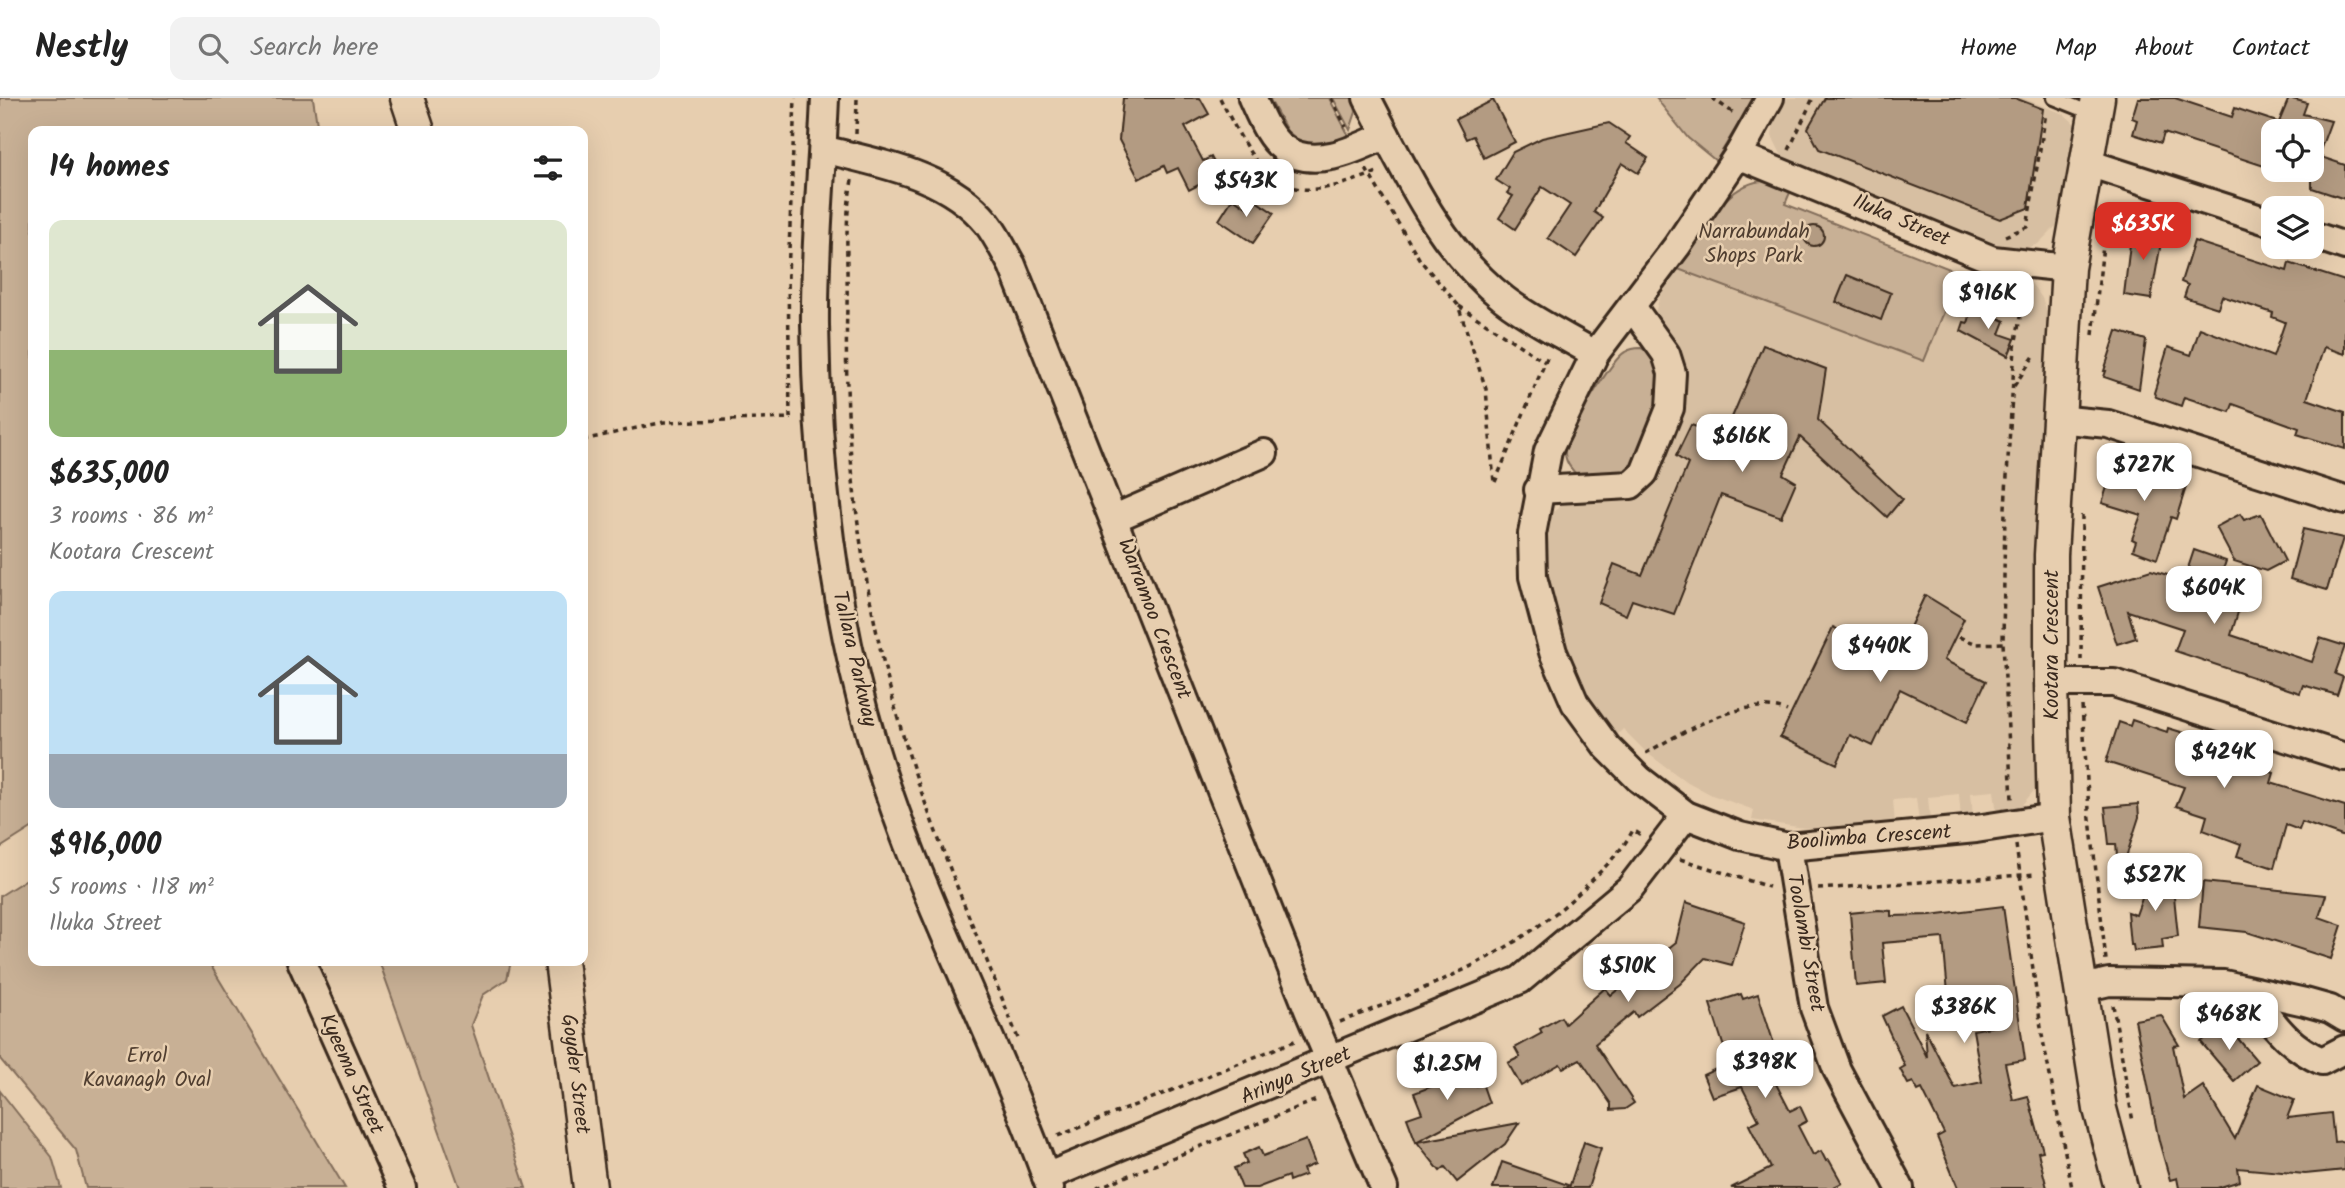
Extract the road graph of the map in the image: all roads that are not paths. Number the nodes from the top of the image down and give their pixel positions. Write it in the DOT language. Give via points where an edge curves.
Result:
graph roads {
  1 [pos="407,98"];
  2 [pos="825,98"];
  3 [pos="1252,98"];
  4 [pos="1367,98"];
  5 [pos="1770,98"];
  6 [pos="2054,98"];
  7 [pos="2096,106"];
  8 [pos="416,126"];
  9 [pos="1386,135"];
  10 [pos="822,149"];
  11 [pos="1738,155"];
  12 [pos="2099,167"];
  13 [pos="2261,219"];
  14 [pos="2324,239"];
  15 [pos="2345,246"];
  16 [pos="2068,268"];
  17 [pos="1633,308"];
  18 [pos="1595,354"];
  19 [pos="2057,419"];
  20 [pos="1264,453"];
  21 [pos="1538,490"];
  22 [pos="2345,500"];
  23 [pos="1115,518"];
  24 [pos="2066,682"];
  25 [pos="2345,757"];
  26 [pos="1686,815"];
  27 [pos="2054,817"];
  28 [pos="1788,848"];
  29 [pos="303,966"];
  30 [pos="562,966"];
  31 [pos="2096,985"];
  32 [pos="2249,992"];
  33 [pos="2345,1018"];
  34 [pos="2345,1049"];
  35 [pos="1329,1062"];
  36 [pos="1048,1183"];
  37 [pos="402,1188"];
  38 [pos="590,1188"];
  39 [pos="1384,1188"];
  40 [pos="1900,1188"];
  41 [pos="2120,1188"];
  1 -- 8 [label="street"];
  2 -- 10 [label="street, Tallara Parkway"];
  3 -- 9 [label="street" via="1267,130 1284,149 1306,157 1331,156"];
  4 -- 9 [label="street"];
  5 -- 11 [label="street, Boolimba Crescent"];
  6 -- 7 [label="lane"];
  7 -- 12 [label="street, Kootara Crescent"];
  9 -- 18 [label="street" via="1438,230 1471,270 1505,300"];
  10 -- 23 [label="street, Warramoo Crescent" via="910,171 948,188 987,223 1013,265"];
  10 -- 36 [label="street, Tallara Parkway" via="815,324 838,596 863,707 894,809"];
  11 -- 16 [label="street, Iluka Street" via="1993,260"];
  11 -- 17 [label="street, Boolimba Crescent"];
  12 -- 13 [label="street"];
  12 -- 16 [label="street, Kootara Crescent"];
  14 -- 15 [label="street"];
  16 -- 19 [label="street, Kootara Crescent"];
  17 -- 18 [label="street, Boolimba Crescent"];
  17 -- 21 [label="street" via="1666,354 1672,373 1670,408 1644,473 1631,485"];
  18 -- 21 [label="street, Boolimba Crescent" via="1548,451"];
  19 -- 22 [label="street" via="2108,424"];
  19 -- 24 [label="street, Kootara Crescent" via="2051,555"];
  20 -- 23 [label="street"];
  21 -- 26 [label="street, Boolimba Crescent" via="1533,577 1541,617 1575,703 1607,747"];
  23 -- 35 [label="street, Warramoo Crescent"];
  24 -- 25 [label="street" via="2114,684"];
  24 -- 27 [label="street, Kootara Crescent"];
  26 -- 28 [label="street, Boolimba Crescent"];
  26 -- 35 [label="street, Arinya Street" via="1613,904 1520,980"];
  27 -- 28 [label="street, Boolimba Crescent"];
  27 -- 31 [label="street, Kootara Crescent" via="2064,876"];
  28 -- 40 [label="street, Toolambi Street" via="1814,1008 1837,1070"];
  29 -- 37 [label="street, Kyeema Street"];
  30 -- 38 [label="street, Goyder Street"];
  31 -- 32 [label="street" via="2190,981"];
  31 -- 41 [label="street, Kootara Crescent" via="2100,1109"];
  32 -- 33 [label="street" via="2305,1002"];
  32 -- 34 [label="street" via="2299,1051 2322,1061"];
  35 -- 36 [label="street, Arinya Street" via="1071,1167"];
  35 -- 39 [label="street, Warramoo Crescent"];
}
